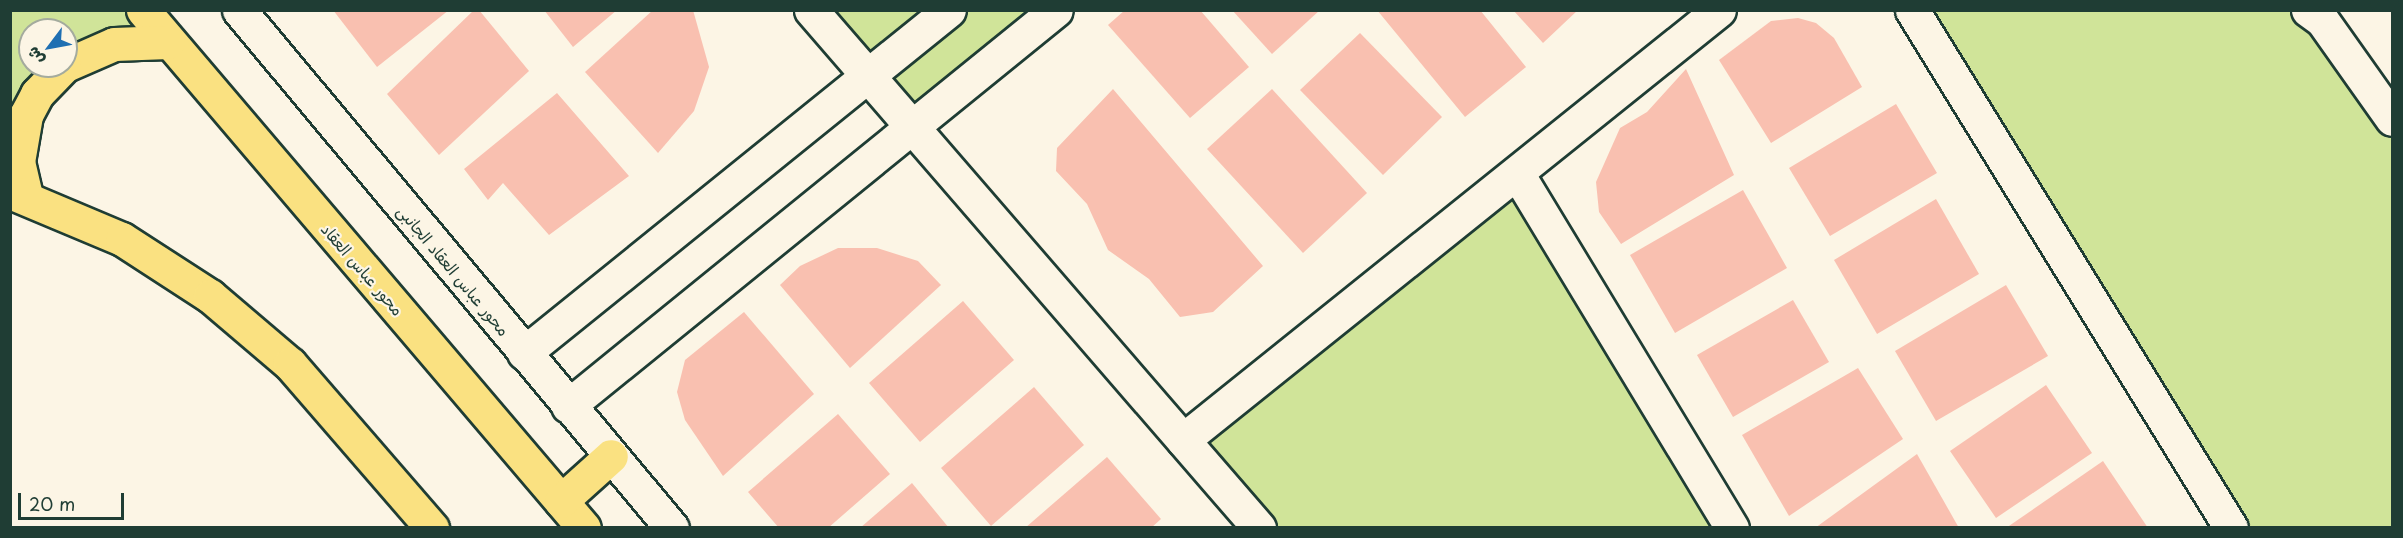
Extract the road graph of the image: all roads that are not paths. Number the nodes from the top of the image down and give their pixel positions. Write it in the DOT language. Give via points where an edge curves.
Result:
graph roads {
  1 [pos="143,10"];
  2 [pos="239,10"];
  3 [pos="811,10"];
  4 [pos="949,10"];
  5 [pos="1056,10"];
  6 [pos="1719,10"];
  7 [pos="1912,10"];
  8 [pos="2308,10"];
  9 [pos="168,42"];
  10 [pos="78,58"];
  11 [pos="868,76"];
  12 [pos="52,78"];
  13 [pos="2392,119"];
  14 [pos="911,127"];
  15 [pos="1517,173"];
  16 [pos="18,194"];
  17 [pos="524,353"];
  18 [pos="568,406"];
  19 [pos="1183,441"];
  20 [pos="611,456"];
  21 [pos="561,501"];
  22 [pos="432,528"];
  23 [pos="584,528"];
  24 [pos="672,528"];
  25 [pos="1259,528"];
  26 [pos="1732,528"];
  27 [pos="2231,528"];
  1 -- 9 [label="main road, محور عباس العقاد"];
  2 -- 17 [label="street, محور عباس العقاد الجانبى"];
  3 -- 11 [label="street"];
  4 -- 11 [label="street"];
  5 -- 14 [label="street"];
  6 -- 15 [label="street"];
  7 -- 27 [label="street"];
  8 -- 13 [label="street" via="2322,20"];
  9 -- 10 [label="main road" via="114,44"];
  9 -- 21 [label="main road, محور عباس العقاد"];
  11 -- 14 [label="street"];
  11 -- 17 [label="street"];
  12 -- 16 [label="main road" via="37,94 26,116 18,162"];
  14 -- 18 [label="street"];
  14 -- 19 [label="street"];
  15 -- 19 [label="street"];
  15 -- 26 [label="street"];
  16 -- 22 [label="main road" via="122,239 210,296 290,364"];
  17 -- 18 [label="street, محور عباس العقاد الجانبى"];
  18 -- 20 [label="street, محور عباس العقاد الجانبى"];
  19 -- 25 [label="street"];
  20 -- 21 [label="main road"];
  20 -- 24 [label="street, محور عباس العقاد الجانبى"];
  21 -- 23 [label="main road, محور عباس العقاد"];
}
